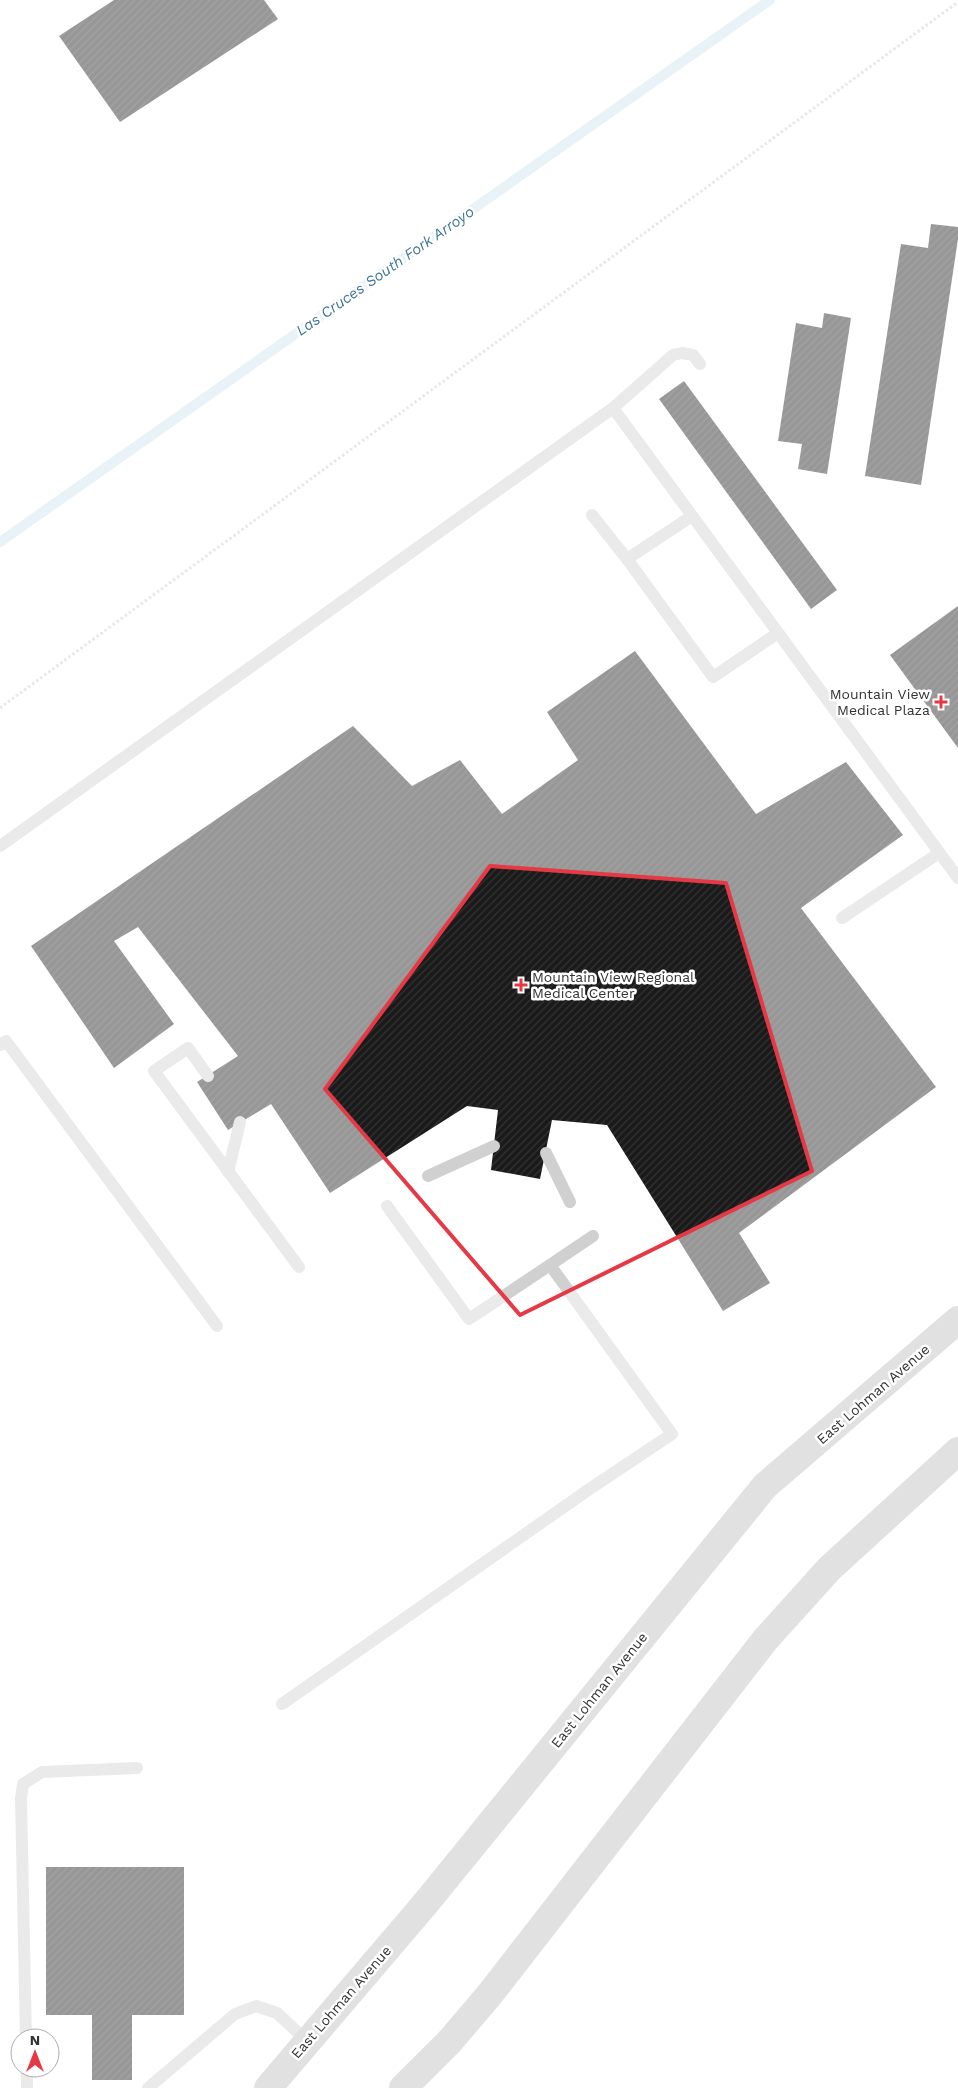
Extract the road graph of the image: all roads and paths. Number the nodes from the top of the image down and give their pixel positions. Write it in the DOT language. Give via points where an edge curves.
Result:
graph roads {
  1 [pos="958,2"];
  2 [pos="700,364"];
  3 [pos="613,408"];
  4 [pos="592,515"];
  5 [pos="692,516"];
  6 [pos="627,559"];
  7 [pos="778,633"];
  8 [pos="0,708"];
  9 [pos="0,846"];
  10 [pos="940,853"];
  11 [pos="958,878"];
  12 [pos="842,918"];
  13 [pos="0,1046"];
  14 [pos="208,1076"];
  15 [pos="240,1122"];
  16 [pos="494,1146"];
  17 [pos="546,1153"];
  18 [pos="228,1172"];
  19 [pos="428,1176"];
  20 [pos="570,1202"];
  21 [pos="387,1206"];
  22 [pos="593,1236"];
  23 [pos="550,1265"];
  24 [pos="299,1268"];
  25 [pos="958,1320"];
  26 [pos="217,1326"];
  27 [pos="958,1450"];
  28 [pos="282,1704"];
  29 [pos="137,1768"];
  30 [pos="26,2028"];
  31 [pos="308,2042"];
  32 [pos="148,2088"];
  33 [pos="268,2088"];
  34 [pos="403,2088"];
  1 -- 8 [label="path"];
  2 -- 3 [label="lane" via="693,355 673,355"];
  3 -- 5 [label="lane"];
  3 -- 9 [label="lane"];
  4 -- 6 [label="lane"];
  5 -- 6 [label="lane"];
  5 -- 7 [label="lane"];
  6 -- 7 [label="lane" via="714,677"];
  7 -- 10 [label="lane"];
  10 -- 11 [label="lane"];
  10 -- 12 [label="lane"];
  13 -- 26 [label="lane" via="6,1041"];
  14 -- 18 [label="lane" via="188,1048 154,1072"];
  15 -- 18 [label="lane"];
  16 -- 19 [label="lane"];
  17 -- 20 [label="lane"];
  18 -- 24 [label="lane"];
  21 -- 23 [label="lane" via="469,1319"];
  22 -- 23 [label="lane"];
  23 -- 28 [label="lane" via="672,1434"];
  25 -- 31 [label="main road, East Lohman Avenue" via="765,1486 425,1904"];
  27 -- 34 [label="main road" via="829,1568 765,1640 490,1994 450,2041"];
  29 -- 30 [label="lane" via="42,1772 24,1784 21,1799"];
  31 -- 32 [label="lane" via="277,2013 256,2006 235,2014"];
  31 -- 33 [label="main road, East Lohman Avenue"];
}
